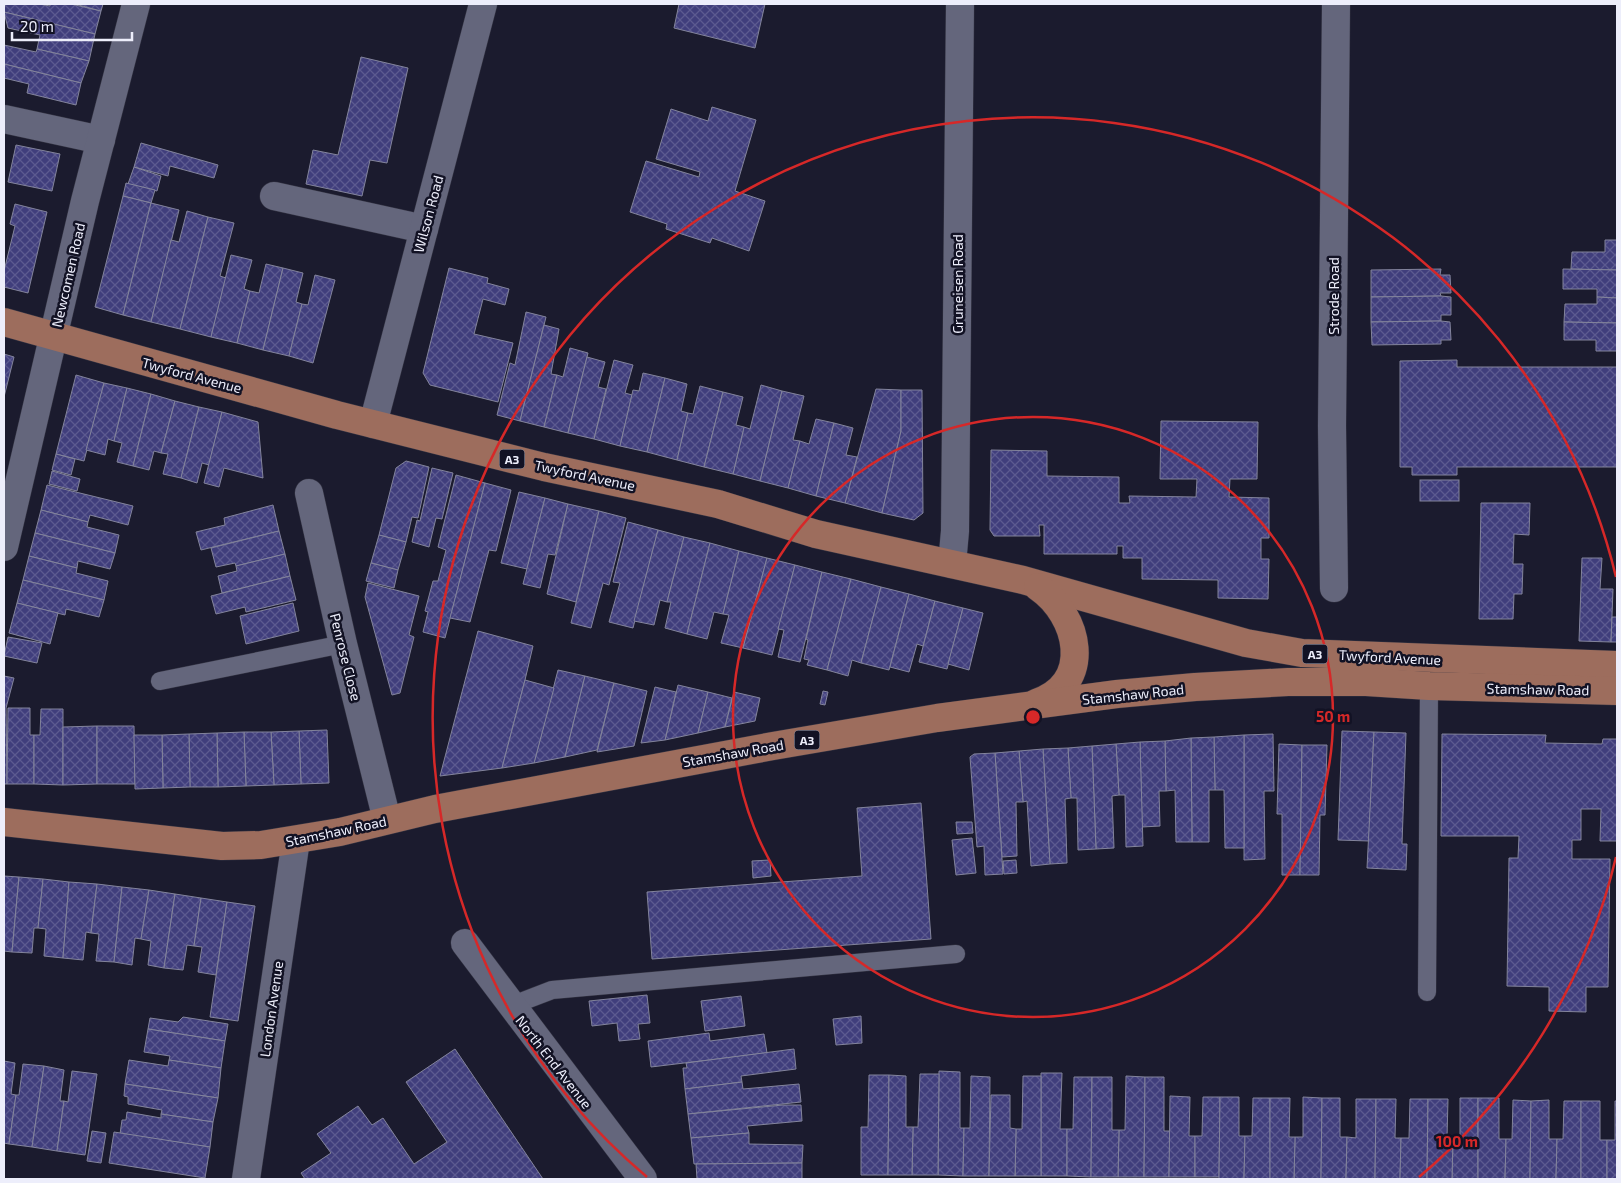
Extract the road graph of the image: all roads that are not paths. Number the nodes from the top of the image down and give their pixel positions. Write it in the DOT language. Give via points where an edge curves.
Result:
graph roads {
  1 [pos="136,4"];
  2 [pos="483,4"];
  3 [pos="960,4"];
  4 [pos="1336,4"];
  5 [pos="4,119"];
  6 [pos="100,140"];
  7 [pos="274,196"];
  8 [pos="424,230"];
  9 [pos="4,322"];
  10 [pos="54,337"];
  11 [pos="372,424"];
  12 [pos="309,492"];
  13 [pos="4,547"];
  14 [pos="952,564"];
  15 [pos="1023,580"];
  16 [pos="1334,588"];
  17 [pos="342,644"];
  18 [pos="1617,665"];
  19 [pos="160,681"];
  20 [pos="1429,686"];
  21 [pos="1617,691"];
  22 [pos="1025,706"];
  23 [pos="387,820"];
  24 [pos="4,822"];
  25 [pos="296,840"];
  26 [pos="465,944"];
  27 [pos="956,954"];
  28 [pos="1427,992"];
  29 [pos="510,1006"];
  30 [pos="246,1179"];
  31 [pos="643,1179"];
  1 -- 6 [label="street, Newcomen Road"];
  2 -- 8 [label="street, Wilson Road"];
  3 -- 14 [label="street, Gruneisen Road" via="955,531"];
  4 -- 16 [label="street, Strode Road" via="1332,426"];
  5 -- 6 [label="street"];
  6 -- 10 [label="street, Newcomen Road"];
  7 -- 8 [label="street"];
  8 -- 11 [label="street, Wilson Road"];
  9 -- 10 [label="main road, Twyford Avenue / A3"];
  10 -- 11 [label="main road, Twyford Avenue / A3"];
  10 -- 13 [label="street, Newcomen Road"];
  11 -- 14 [label="main road, Twyford Avenue / A3" via="544,467 718,504 816,534"];
  12 -- 17 [label="street, Penrose Close"];
  14 -- 15 [label="main road, Twyford Avenue / A3"];
  15 -- 18 [label="main road, Twyford Avenue / A3" via="1246,643 1302,653"];
  15 -- 22 [label="main road, Twyford Avenue / A3" via="1039,587 1061,608 1073,633 1075,646 1072,668 1059,689"];
  17 -- 19 [label="lane"];
  17 -- 23 [label="street, Penrose Close"];
  20 -- 21 [label="main road, Stamshaw Road / A3"];
  20 -- 22 [label="main road, Stamshaw Road / A3" via="1288,682 1166,690"];
  20 -- 28 [label="lane"];
  22 -- 23 [label="main road, Stamshaw Road / A3" via="764,747"];
  23 -- 25 [label="main road, Stamshaw Road / A3"];
  24 -- 25 [label="main road, Stamshaw Road / A3" via="222,846"];
  25 -- 30 [label="street, London Avenue"];
  26 -- 29 [label="street, North End Avenue"];
  27 -- 29 [label="lane" via="552,990"];
  29 -- 31 [label="street, North End Avenue"];
}
